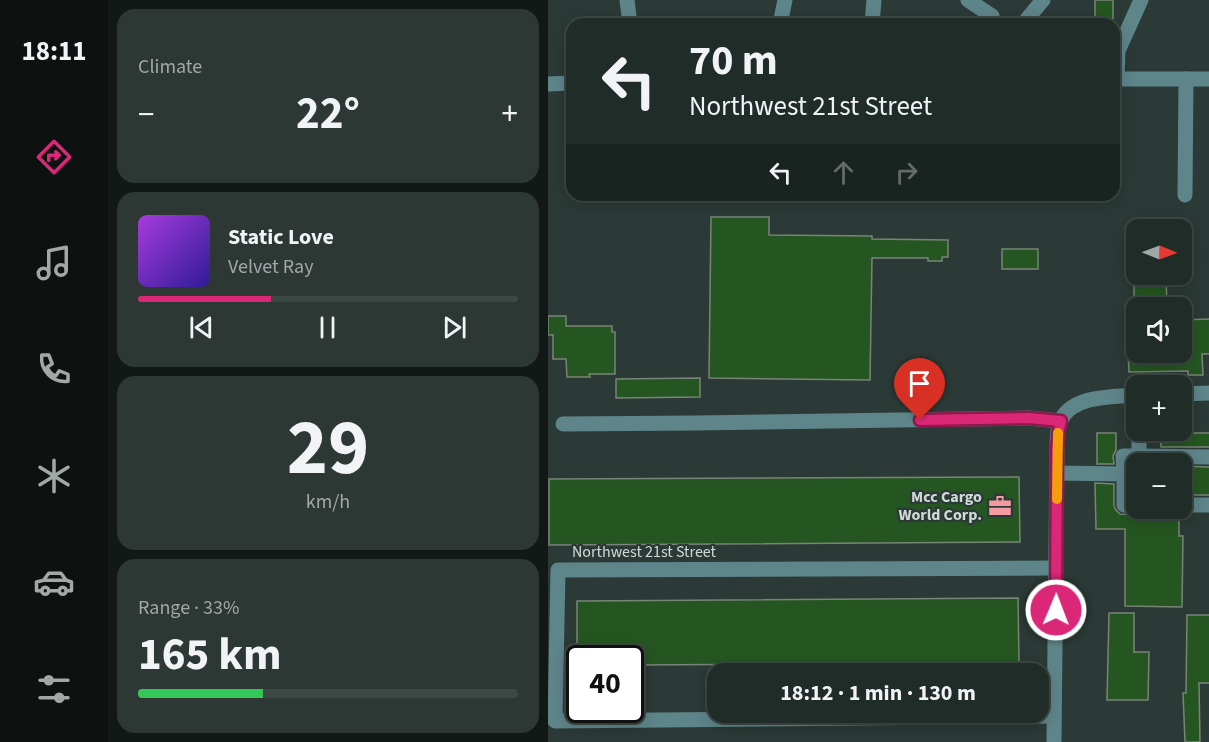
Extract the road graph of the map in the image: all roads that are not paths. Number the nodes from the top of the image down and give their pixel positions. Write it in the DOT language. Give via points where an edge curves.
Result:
graph roads {
  1 [pos="627,0"];
  2 [pos="785,0"];
  3 [pos="874,0"];
  4 [pos="968,0"];
  5 [pos="1043,0"];
  6 [pos="1141,0"];
  7 [pos="629,18"];
  8 [pos="781,18"];
  9 [pos="872,18"];
  10 [pos="990,18"];
  11 [pos="1028,18"];
  12 [pos="1120,47"];
  13 [pos="1120,79"];
  14 [pos="1186,79"];
  15 [pos="1210,79"];
  16 [pos="566,83"];
  17 [pos="548,84"];
  18 [pos="1185,195"];
  19 [pos="1210,393"];
  20 [pos="1192,394"];
  21 [pos="1126,397"];
  22 [pos="1061,421"];
  23 [pos="563,424"];
  24 [pos="1126,456"];
  25 [pos="1192,457"];
  26 [pos="1210,457"];
  27 [pos="1057,473"];
  28 [pos="1124,474"];
  29 [pos="1126,505"];
  30 [pos="1192,505"];
  31 [pos="1210,505"];
  32 [pos="1056,568"];
  33 [pos="1054,716"];
  34 [pos="1054,742"];
  1 -- 7 [label="street"];
  2 -- 8 [label="street"];
  3 -- 9 [label="street"];
  4 -- 10 [label="street"];
  5 -- 11 [label="street"];
  6 -- 12 [label="street"];
  13 -- 14 [label="street"];
  14 -- 15 [label="street"];
  14 -- 18 [label="street"];
  16 -- 17 [label="street"];
  19 -- 20 [label="street"];
  21 -- 22 [label="street" via="1092,399 1077,405"];
  22 -- 23 [label="street" via="1028,418"];
  22 -- 27 [label="street"];
  24 -- 28 [label="street"];
  25 -- 26 [label="street"];
  27 -- 28 [label="street"];
  27 -- 32 [label="street"];
  28 -- 29 [label="street"];
  30 -- 31 [label="street"];
  32 -- 33 [label="street"];
  32 -- 33 [label="street, Northwest 21st Street" via="558,570 555,720"];
  33 -- 34 [label="street"];
}
